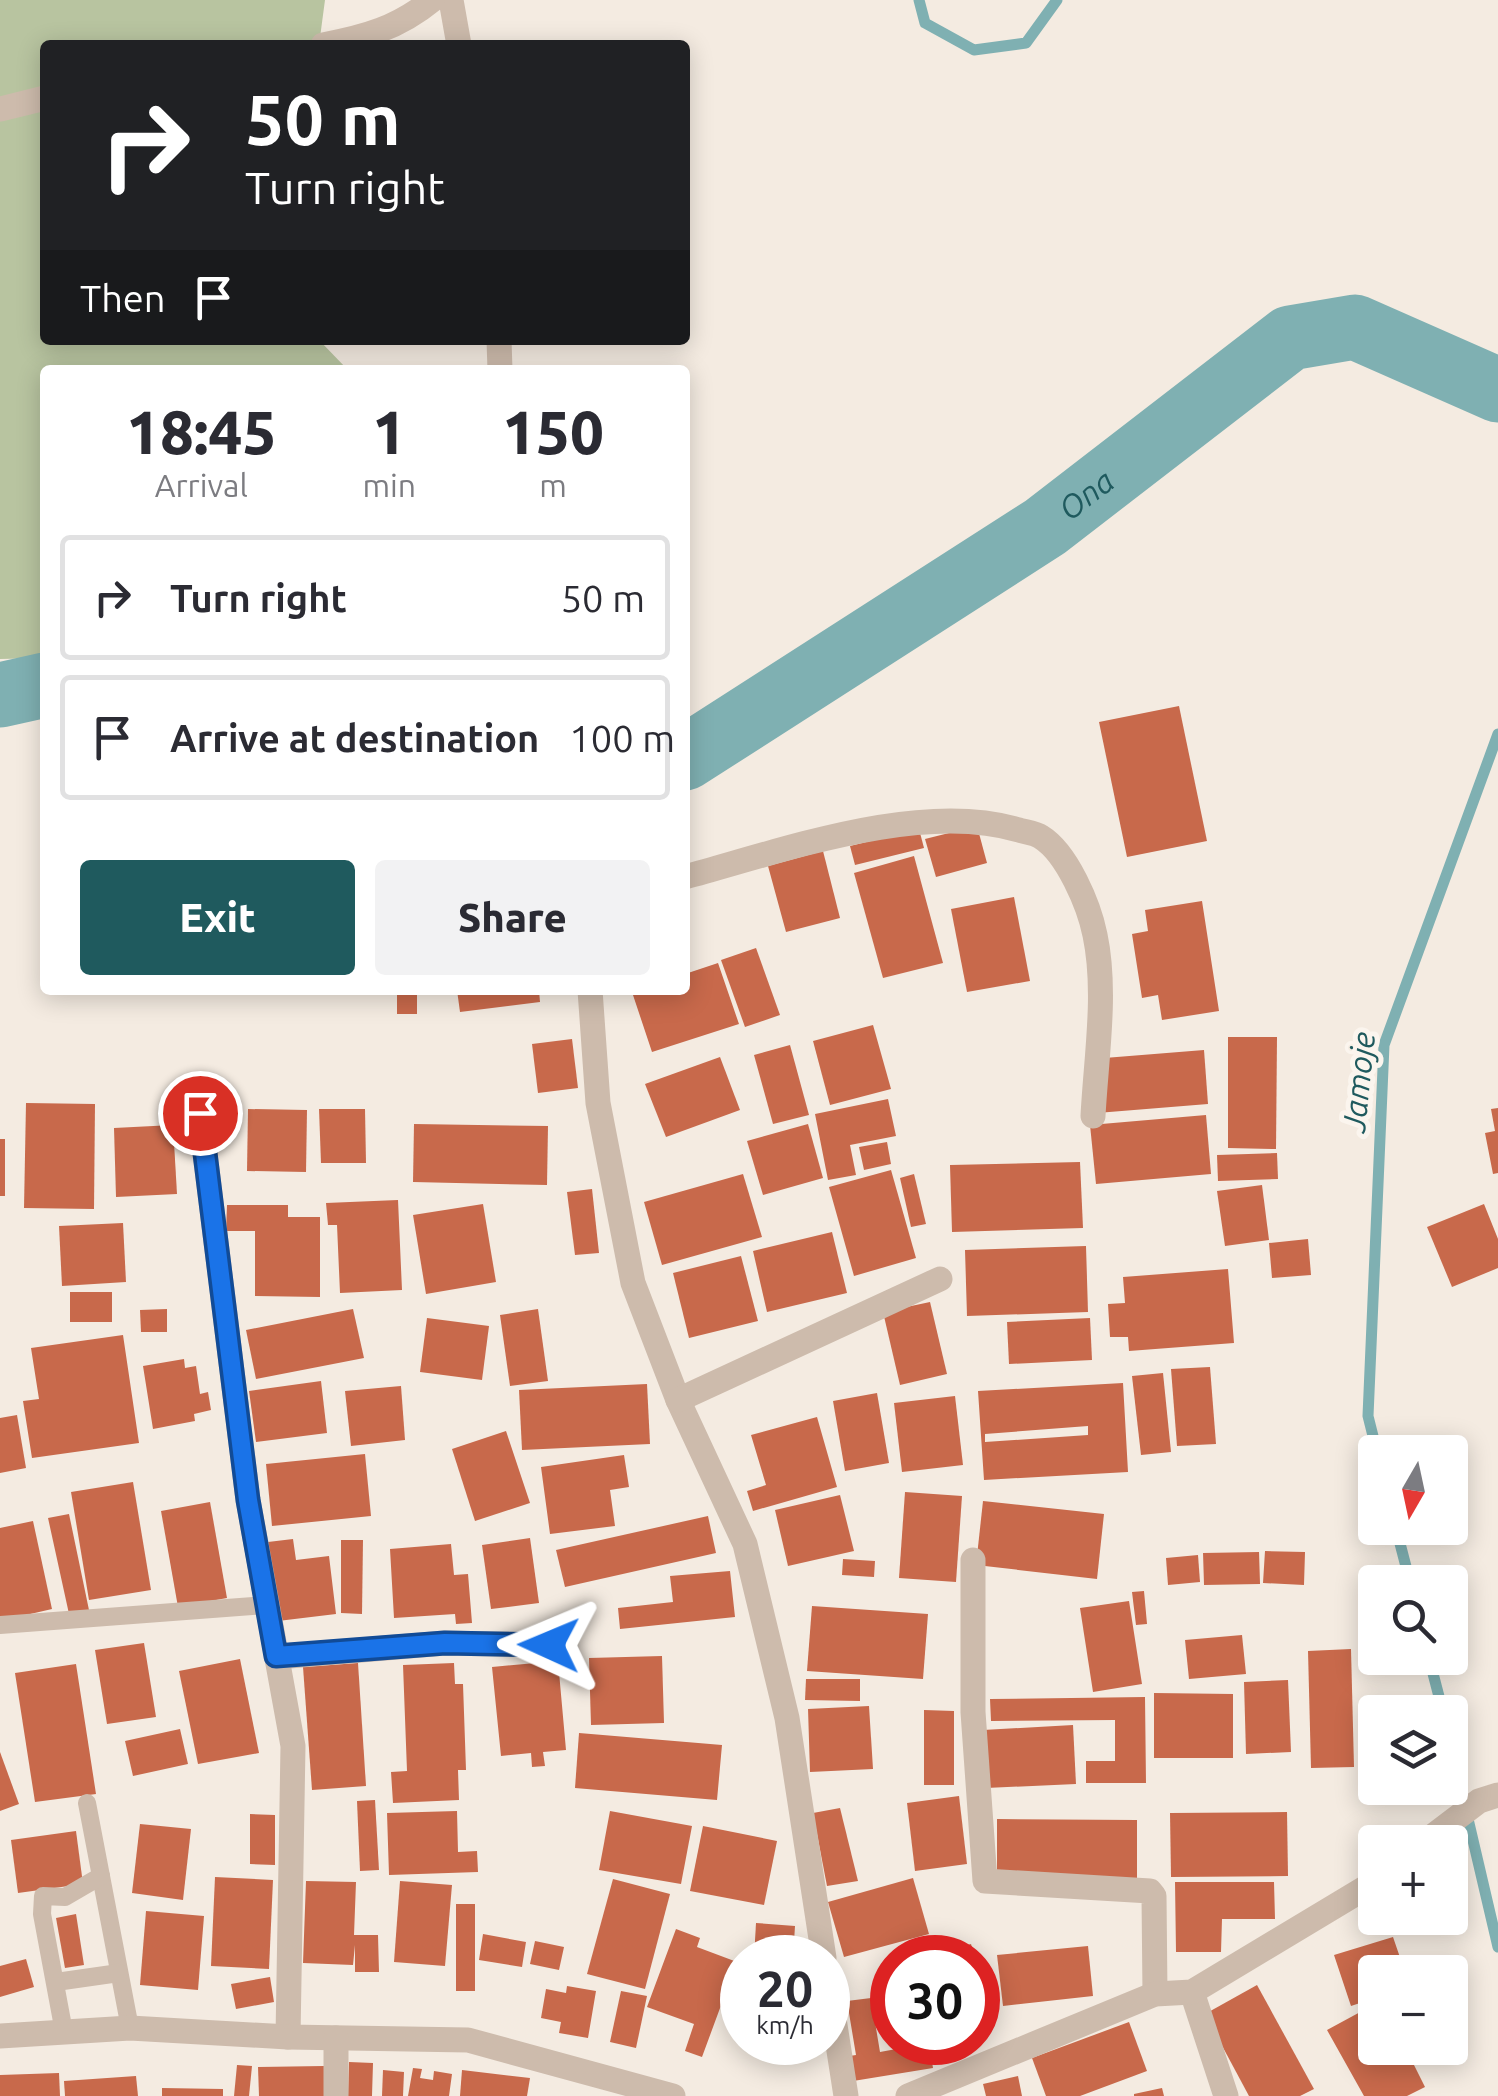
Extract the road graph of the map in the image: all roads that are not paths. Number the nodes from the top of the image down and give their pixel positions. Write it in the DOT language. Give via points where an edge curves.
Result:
graph roads {
  1 [pos="432,0"];
  2 [pos="451,0"];
  3 [pos="350,40"];
  4 [pos="457,40"];
  5 [pos="40,99"];
  6 [pos="0,110"];
  7 [pos="690,875"];
  8 [pos="590,995"];
  9 [pos="200,1113"];
  10 [pos="1093,1116"];
  11 [pos="940,1279"];
  12 [pos="678,1400"];
  13 [pos="973,1560"];
  14 [pos="267,1606"];
  15 [pos="0,1624"];
  16 [pos="549,1645"];
  17 [pos="276,1656"];
  18 [pos="1498,1795"];
  19 [pos="87,1803"];
  20 [pos="1448,1825"];
  21 [pos="101,1876"];
  22 [pos="1358,1892"];
  23 [pos="820,1935"];
  24 [pos="119,1973"];
  25 [pos="56,1982"];
  26 [pos="1192,1992"];
  27 [pos="1155,1994"];
  28 [pos="130,2028"];
  29 [pos="64,2032"];
  30 [pos="0,2036"];
  31 [pos="288,2037"];
  32 [pos="336,2038"];
  33 [pos="841,2065"];
  34 [pos="336,2096"];
  35 [pos="673,2096"];
  36 [pos="846,2096"];
  37 [pos="908,2096"];
  38 [pos="1226,2096"];
  1 -- 3 [label="street" via="372,36"];
  2 -- 4 [label="street"];
  5 -- 6 [label="street"];
  7 -- 10 [label="street" via="931,821 990,822 1041,837 1072,871 1095,934"];
  8 -- 12 [label="street" via="598,1103 633,1283"];
  9 -- 14 [label="street"];
  11 -- 12 [label="street"];
  12 -- 23 [label="street" via="745,1544 786,1718"];
  13 -- 27 [label="street" via="973,1712 986,1881 1150,1891"];
  14 -- 15 [label="lane"];
  14 -- 17 [label="street"];
  16 -- 17 [label="street" via="445,1643"];
  17 -- 31 [label="street" via="293,1746"];
  18 -- 20 [label="street"];
  19 -- 21 [label="lane"];
  21 -- 24 [label="lane"];
  21 -- 25 [label="lane" via="65,1898 43,1896"];
  22 -- 26 [label="street"];
  24 -- 25 [label="lane"];
  24 -- 28 [label="lane"];
  25 -- 29 [label="lane"];
  26 -- 27 [label="street"];
  26 -- 38 [label="street"];
  27 -- 37 [label="street"];
  28 -- 29 [label="street"];
  28 -- 31 [label="street"];
  29 -- 30 [label="street"];
  31 -- 32 [label="street"];
  32 -- 34 [label="street"];
  32 -- 35 [label="street" via="468,2040"];
  33 -- 36 [label="street"];
}
